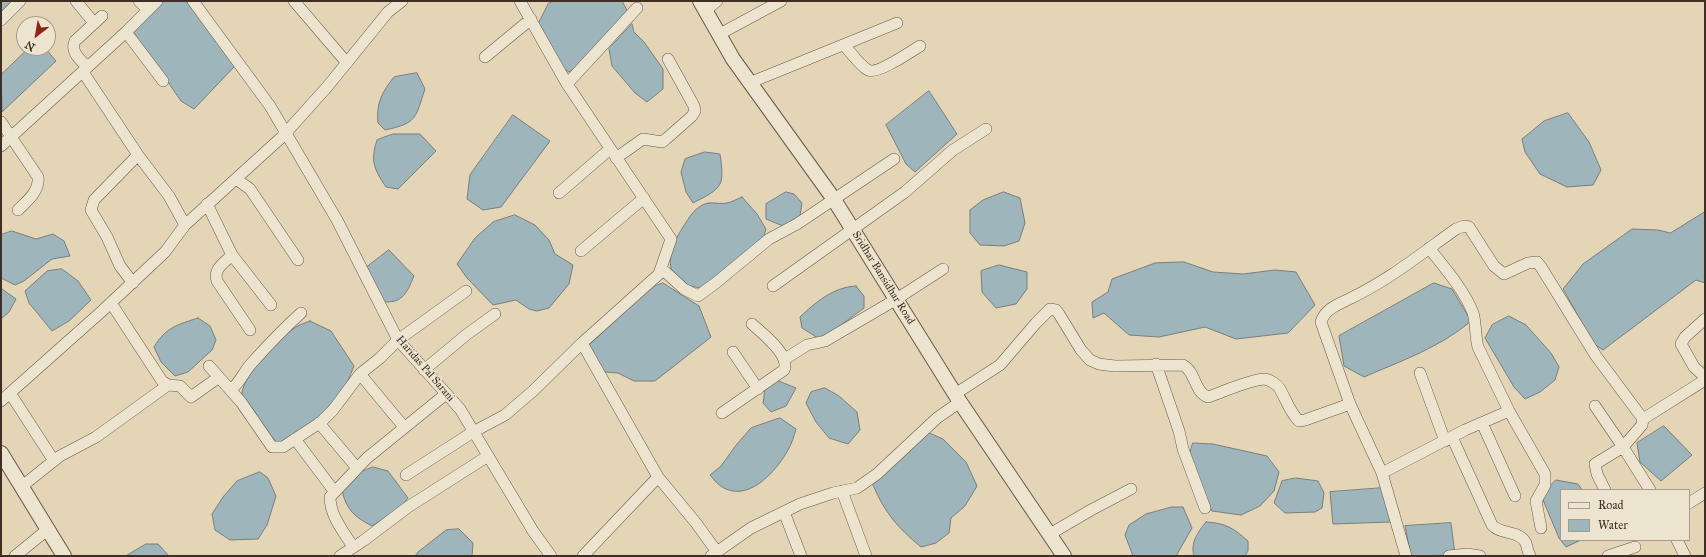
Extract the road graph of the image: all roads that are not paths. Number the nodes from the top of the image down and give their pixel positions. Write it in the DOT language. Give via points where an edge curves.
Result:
graph roads {
  1 [pos="20,1"];
  2 [pos="76,1"];
  3 [pos="139,1"];
  4 [pos="157,1"];
  5 [pos="193,1"];
  6 [pos="294,1"];
  7 [pos="402,1"];
  8 [pos="520,1"];
  9 [pos="717,1"];
  10 [pos="781,1"];
  11 [pos="702,6"];
  12 [pos="637,8"];
  13 [pos="148,10"];
  14 [pos="531,19"];
  15 [pos="1,20"];
  16 [pos="897,23"];
  17 [pos="126,32"];
  18 [pos="718,35"];
  19 [pos="844,45"];
  20 [pos="920,46"];
  21 [pos="486,57"];
  22 [pos="668,59"];
  23 [pos="347,63"];
  24 [pos="85,70"];
  25 [pos="163,81"];
  26 [pos="749,83"];
  27 [pos="568,84"];
  28 [pos="1,122"];
  29 [pos="986,129"];
  30 [pos="286,133"];
  31 [pos="11,138"];
  32 [pos="1,146"];
  33 [pos="610,149"];
  34 [pos="138,154"];
  35 [pos="616,158"];
  36 [pos="894,159"];
  37 [pos="236,179"];
  38 [pos="560,193"];
  39 [pos="644,198"];
  40 [pos="833,198"];
  41 [pos="207,204"];
  42 [pos="18,210"];
  43 [pos="185,225"];
  44 [pos="852,228"];
  45 [pos="1429,248"];
  46 [pos="581,251"];
  47 [pos="232,255"];
  48 [pos="298,260"];
  49 [pos="660,268"];
  50 [pos="943,269"];
  51 [pos="133,283"];
  52 [pos="773,286"];
  53 [pos="466,291"];
  54 [pos="895,300"];
  55 [pos="111,303"];
  56 [pos="271,305"];
  57 [pos="301,313"];
  58 [pos="495,314"];
  59 [pos="1705,319"];
  60 [pos="752,324"];
  61 [pos="250,330"];
  62 [pos="398,340"];
  63 [pos="582,343"];
  64 [pos="733,352"];
  65 [pos="785,359"];
  66 [pos="1156,364"];
  67 [pos="209,366"];
  68 [pos="424,370"];
  69 [pos="360,374"];
  70 [pos="1420,374"];
  71 [pos="219,377"];
  72 [pos="1705,379"];
  73 [pos="168,385"];
  74 [pos="758,388"];
  75 [pos="231,390"];
  76 [pos="10,394"];
  77 [pos="446,394"];
  78 [pos="958,398"];
  79 [pos="1,401"];
  80 [pos="1350,404"];
  81 [pos="1595,406"];
  82 [pos="1509,411"];
  83 [pos="722,413"];
  84 [pos="1643,419"];
  85 [pos="319,423"];
  86 [pos="1482,423"];
  87 [pos="404,427"];
  88 [pos="473,432"];
  89 [pos="295,439"];
  90 [pos="1449,439"];
  91 [pos="1623,447"];
  92 [pos="1,453"];
  93 [pos="488,456"];
  94 [pos="54,461"];
  95 [pos="357,468"];
  96 [pos="1382,473"];
  97 [pos="406,475"];
  98 [pos="658,477"];
  99 [pos="20,487"];
  100 [pos="1131,489"];
  101 [pos="1604,489"];
  102 [pos="1649,489"];
  103 [pos="334,491"];
  104 [pos="842,491"];
  105 [pos="1705,493"];
  106 [pos="1515,496"];
  107 [pos="1690,502"];
  108 [pos="1206,508"];
  109 [pos="784,512"];
  110 [pos="1541,528"];
  111 [pos="47,530"];
  112 [pos="1050,534"];
  113 [pos="1678,541"];
  114 [pos="353,548"];
  115 [pos="1635,548"];
  116 [pos="714,554"];
  117 [pos="15,556"];
  118 [pos="64,556"];
  119 [pos="340,556"];
  120 [pos="551,556"];
  121 [pos="583,556"];
  122 [pos="801,556"];
  123 [pos="866,556"];
  124 [pos="1064,556"];
  125 [pos="1406,556"];
  126 [pos="1449,556"];
  127 [pos="1480,556"];
  128 [pos="1530,556"];
  129 [pos="1608,556"];
  130 [pos="1685,556"];
  1 -- 15 [label="street"];
  2 -- 24 [label="street" via="98,19 72,46"];
  3 -- 13 [label="street"];
  4 -- 13 [label="street"];
  5 -- 30 [label="street, Haridas Pal Sarani" via="270,106"];
  6 -- 23 [label="street"];
  7 -- 23 [label="street" via="388,12"];
  8 -- 14 [label="street"];
  9 -- 11 [label="street"];
  10 -- 18 [label="street"];
  11 -- 18 [label="street, Sridhar Bansidhar Road"];
  12 -- 27 [label="street"];
  13 -- 17 [label="street"];
  14 -- 21 [label="street"];
  14 -- 27 [label="street"];
  16 -- 19 [label="street"];
  17 -- 24 [label="street"];
  17 -- 25 [label="street"];
  18 -- 26 [label="street, Sridhar Bansidhar Road"];
  19 -- 20 [label="street" via="867,70 873,72"];
  19 -- 26 [label="street"];
  22 -- 35 [label="street" via="695,111 662,142 643,139"];
  23 -- 30 [label="street"];
  24 -- 31 [label="street"];
  24 -- 34 [label="street"];
  26 -- 40 [label="street, Sridhar Bansidhar Road"];
  27 -- 33 [label="street"];
  28 -- 31 [label="street"];
  29 -- 44 [label="street" via="953,150 905,192"];
  30 -- 37 [label="street"];
  30 -- 62 [label="street, Haridas Pal Sarani" via="337,220"];
  31 -- 32 [label="street"];
  31 -- 42 [label="street" via="39,182 36,192"];
  33 -- 35 [label="street"];
  33 -- 38 [label="street"];
  34 -- 43 [label="street" via="169,196"];
  34 -- 51 [label="street" via="94,200 91,210 120,266"];
  35 -- 39 [label="street"];
  36 -- 40 [label="street"];
  37 -- 41 [label="street"];
  37 -- 48 [label="street" via="250,189"];
  39 -- 46 [label="street"];
  39 -- 49 [label="street" via="670,238"];
  40 -- 44 [label="street, Sridhar Bansidhar Road"];
  40 -- 49 [label="street" via="797,224 769,239 698,296 684,289"];
  41 -- 43 [label="street"];
  41 -- 47 [label="street"];
  43 -- 51 [label="street" via="165,252"];
  44 -- 52 [label="street"];
  44 -- 54 [label="street, Sridhar Bansidhar Road"];
  45 -- 80 [label="street" via="1374,287 1331,308 1322,317 1321,322"];
  45 -- 82 [label="street" via="1454,279 1473,314 1478,347"];
  45 -- 84 [label="street" via="1464,226 1469,227 1494,266 1504,274 1528,263 1537,262 1596,356"];
  47 -- 56 [label="street"];
  47 -- 61 [label="street" via="215,275"];
  49 -- 63 [label="street" via="658,274"];
  50 -- 54 [label="street"];
  51 -- 55 [label="street"];
  53 -- 62 [label="street"];
  54 -- 65 [label="street" via="825,341 807,346"];
  54 -- 78 [label="street, Sridhar Bansidhar Road"];
  55 -- 73 [label="street" via="162,381"];
  55 -- 76 [label="street"];
  57 -- 75 [label="street" via="274,337"];
  58 -- 68 [label="street"];
  59 -- 72 [label="street" via="1681,344 1694,367"];
  60 -- 65 [label="street" via="769,338"];
  62 -- 68 [label="street, Haridas Pal Sarani"];
  62 -- 69 [label="street"];
  63 -- 88 [label="street" via="505,415"];
  63 -- 98 [label="street"];
  64 -- 74 [label="street"];
  65 -- 74 [label="street" via="784,370"];
  66 -- 78 [label="street" via="1115,366 1090,360 1077,345 1056,310 1050,309 1000,365"];
  66 -- 80 [label="street" via="1184,365 1203,395 1208,397 1256,380 1266,379 1279,388 1299,421"];
  66 -- 108 [label="street" via="1183,449"];
  67 -- 71 [label="street"];
  68 -- 77 [label="street, Haridas Pal Sarani"];
  69 -- 85 [label="street" via="333,410"];
  69 -- 87 [label="street"];
  70 -- 90 [label="street"];
  71 -- 73 [label="street" via="192,397 180,386"];
  71 -- 75 [label="street"];
  72 -- 84 [label="street"];
  73 -- 94 [label="street" via="96,438"];
  74 -- 83 [label="street"];
  75 -- 89 [label="street" via="272,446 283,448"];
  76 -- 79 [label="street"];
  76 -- 94 [label="street"];
  77 -- 87 [label="street"];
  77 -- 88 [label="street, Haridas Pal Sarani" via="460,409"];
  78 -- 104 [label="street" via="877,474 858,488"];
  78 -- 112 [label="street, Sridhar Bansidhar Road"];
  80 -- 96 [label="street"];
  81 -- 91 [label="street"];
  82 -- 86 [label="street"];
  82 -- 110 [label="street" via="1545,474 1545,485 1536,501"];
  84 -- 91 [label="street" via="1642,425"];
  85 -- 89 [label="street"];
  85 -- 95 [label="street"];
  86 -- 90 [label="street"];
  86 -- 106 [label="street"];
  87 -- 95 [label="street"];
  88 -- 93 [label="street, Haridas Pal Sarani"];
  88 -- 97 [label="street"];
  89 -- 103 [label="street"];
  90 -- 96 [label="street"];
  90 -- 128 [label="street" via="1492,525 1498,530 1520,537 1525,542"];
  91 -- 101 [label="street" via="1595,464"];
  91 -- 102 [label="street"];
  92 -- 99 [label="street"];
  93 -- 114 [label="street" via="408,508"];
  93 -- 120 [label="street, Haridas Pal Sarani"];
  94 -- 99 [label="street"];
  95 -- 103 [label="street"];
  96 -- 125 [label="street"];
  98 -- 116 [label="street" via="696,523"];
  98 -- 121 [label="street"];
  99 -- 111 [label="street"];
  100 -- 112 [label="street"];
  103 -- 114 [label="street" via="330,497 330,504 336,520"];
  104 -- 109 [label="street" via="800,504"];
  104 -- 123 [label="street"];
  105 -- 107 [label="street"];
  109 -- 116 [label="street" via="751,528"];
  109 -- 122 [label="street"];
  111 -- 117 [label="street"];
  111 -- 118 [label="street"];
  112 -- 124 [label="street, Sridhar Bansidhar Road"];
  113 -- 130 [label="street"];
  114 -- 119 [label="street"];
  115 -- 129 [label="street"];
  126 -- 127 [label="street"];
}
